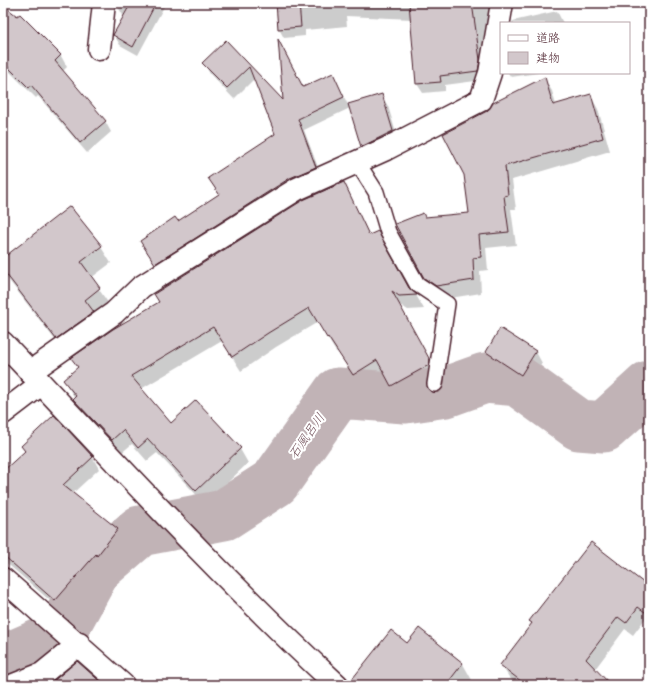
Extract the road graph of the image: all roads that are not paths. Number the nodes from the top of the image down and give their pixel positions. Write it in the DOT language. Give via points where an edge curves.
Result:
graph roads {
  1 [pos="104,3"];
  2 [pos="502,3"];
  3 [pos="99,49"];
  4 [pos="357,162"];
  5 [pos="3,343"];
  6 [pos="35,378"];
  7 [pos="435,384"];
  8 [pos="3,413"];
  9 [pos="3,578"];
  10 [pos="75,641"];
  11 [pos="14,685"];
  12 [pos="123,685"];
  13 [pos="337,685"];
  1 -- 3 [label="street"];
  2 -- 4 [label="street" via="490,73 480,100"];
  4 -- 6 [label="street" via="297,189 141,287 114,313"];
  4 -- 7 [label="lane" via="376,192 388,232 417,284 447,304"];
  5 -- 6 [label="street"];
  6 -- 8 [label="street"];
  6 -- 13 [label="street" via="161,510"];
  9 -- 10 [label="street"];
  10 -- 11 [label="street" via="42,674"];
  10 -- 12 [label="street"];
}
